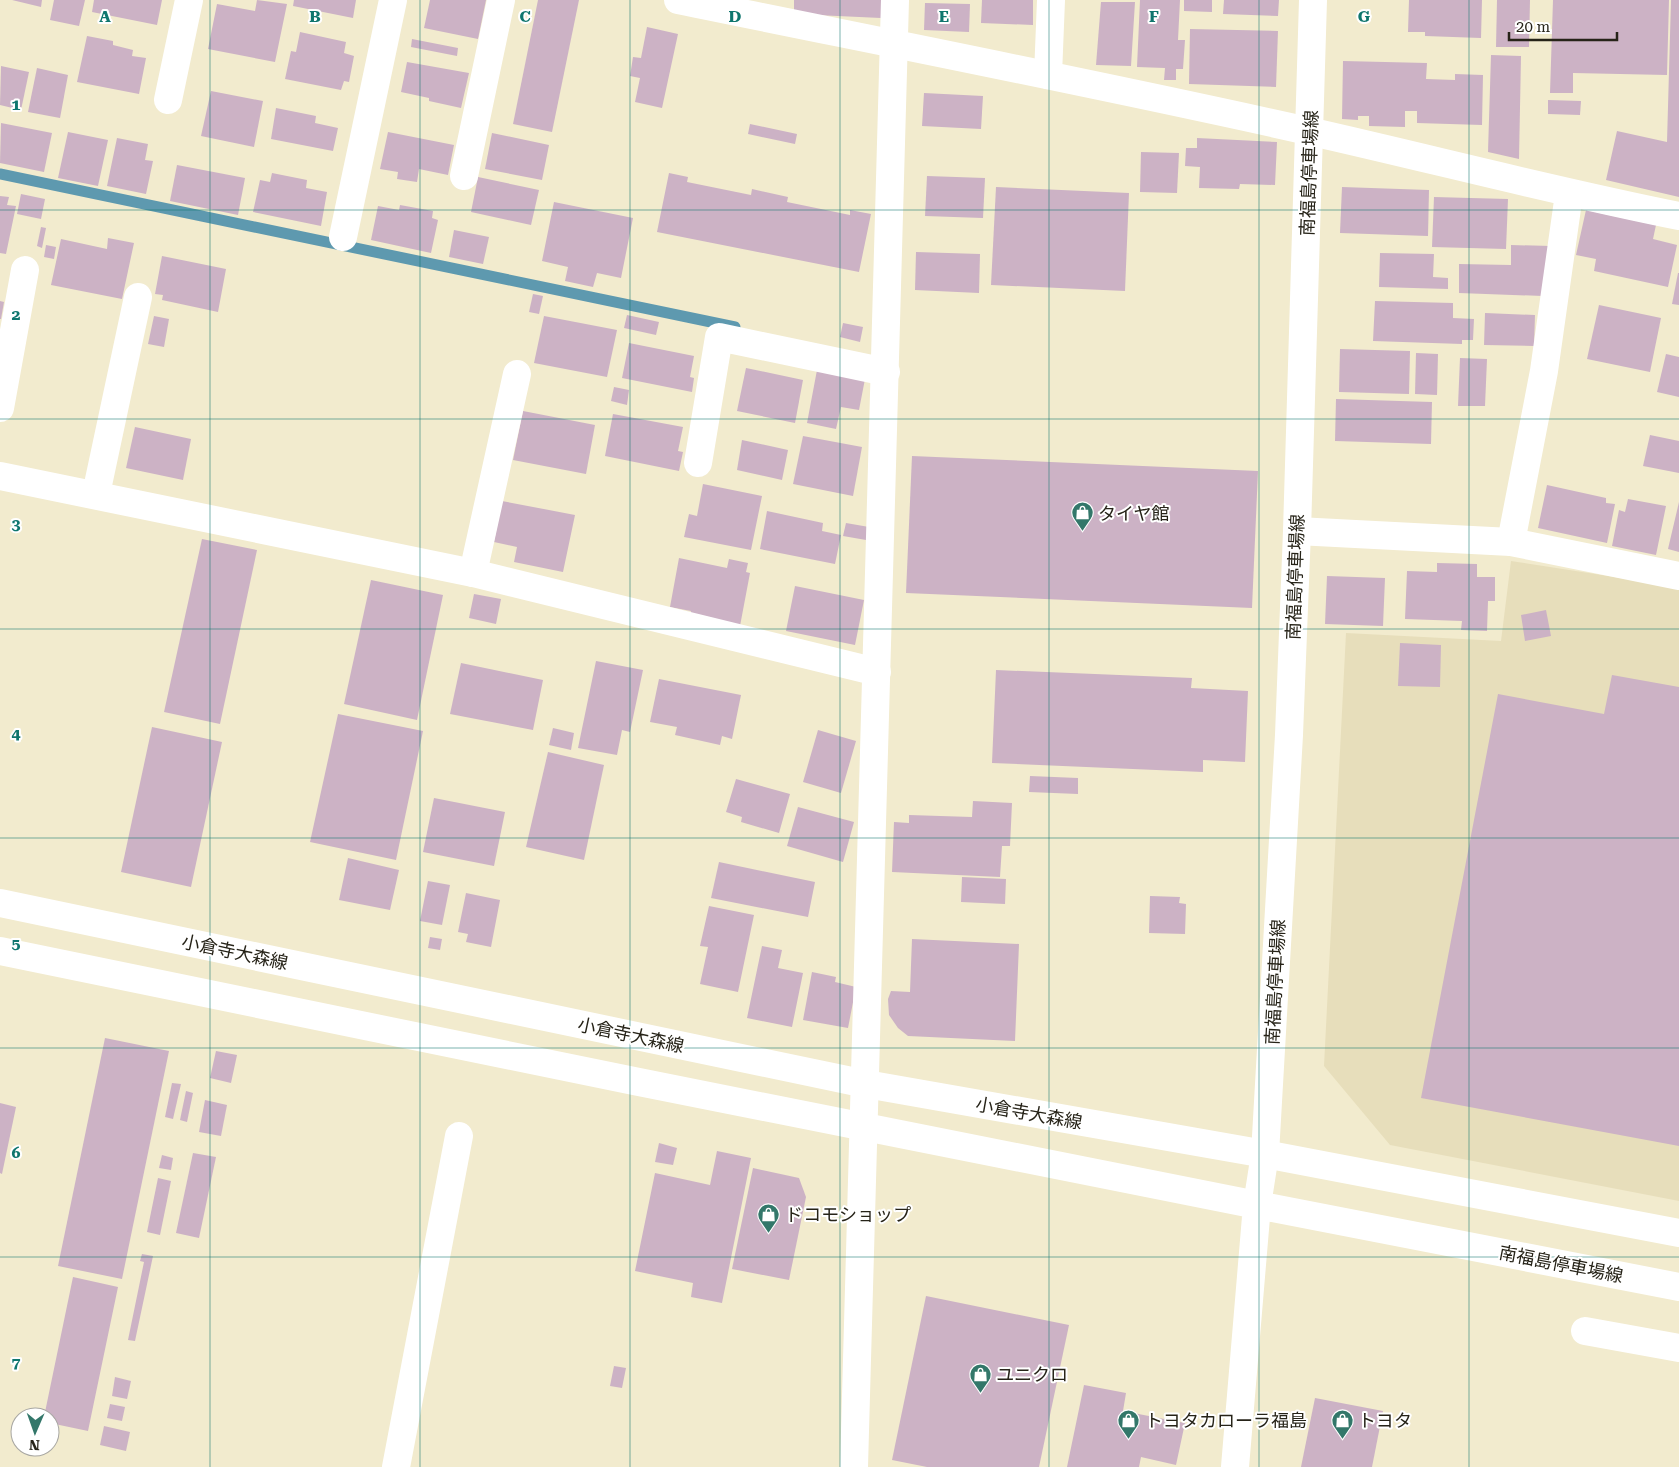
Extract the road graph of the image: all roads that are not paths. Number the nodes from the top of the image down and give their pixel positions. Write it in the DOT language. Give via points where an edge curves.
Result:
graph roads {
  1 [pos="189,0"];
  2 [pos="393,0"];
  3 [pos="502,0"];
  4 [pos="678,0"];
  5 [pos="895,0"];
  6 [pos="1051,0"];
  7 [pos="1313,0"];
  8 [pos="895,44"];
  9 [pos="1048,75"];
  10 [pos="168,100"];
  11 [pos="1310,131"];
  12 [pos="464,176"];
  13 [pos="1569,194"];
  14 [pos="1679,216"];
  15 [pos="343,237"];
  16 [pos="25,270"];
  17 [pos="138,297"];
  18 [pos="886,372"];
  19 [pos="517,374"];
  20 [pos="0,408"];
  21 [pos="698,463"];
  22 [pos="0,476"];
  23 [pos="96,494"];
  24 [pos="1297,530"];
  25 [pos="1511,542"];
  26 [pos="473,573"];
  27 [pos="1679,576"];
  28 [pos="877,672"];
  29 [pos="0,903"];
  30 [pos="0,951"];
  31 [pos="866,1084"];
  32 [pos="865,1129"];
  33 [pos="459,1136"];
  34 [pos="1265,1154"];
  35 [pos="1257,1205"];
  36 [pos="1679,1233"];
  37 [pos="1679,1287"];
  38 [pos="1585,1331"];
  39 [pos="1679,1348"];
  40 [pos="396,1467"];
  41 [pos="854,1467"];
  42 [pos="1235,1467"];
  1 -- 10 [label="street"];
  2 -- 15 [label="street"];
  3 -- 12 [label="street"];
  4 -- 8 [label="street"];
  5 -- 8 [label="street"];
  6 -- 9 [label="street"];
  7 -- 11 [label="street, 南福島停車場線"];
  8 -- 9 [label="street"];
  8 -- 18 [label="street"];
  9 -- 11 [label="street"];
  11 -- 13 [label="street"];
  11 -- 24 [label="street, 南福島停車場線"];
  13 -- 14 [label="street"];
  13 -- 25 [label="street" via="1544,371"];
  16 -- 20 [label="street"];
  17 -- 23 [label="street"];
  18 -- 21 [label="street" via="719,337"];
  18 -- 28 [label="street"];
  19 -- 26 [label="street"];
  22 -- 23 [label="street"];
  23 -- 26 [label="street"];
  24 -- 25 [label="street"];
  24 -- 34 [label="street, 南福島停車場線"];
  25 -- 27 [label="street"];
  26 -- 28 [label="street"];
  28 -- 31 [label="street"];
  29 -- 31 [label="street, 小倉寺大森線"];
  30 -- 32 [label="street"];
  31 -- 32 [label="street"];
  31 -- 34 [label="street, 小倉寺大森線"];
  32 -- 35 [label="street"];
  32 -- 41 [label="street"];
  33 -- 40 [label="street"];
  34 -- 35 [label="street, 南福島停車場線"];
  34 -- 36 [label="street"];
  35 -- 37 [label="street, 南福島停車場線"];
  35 -- 42 [label="street"];
  38 -- 39 [label="street"];
}
